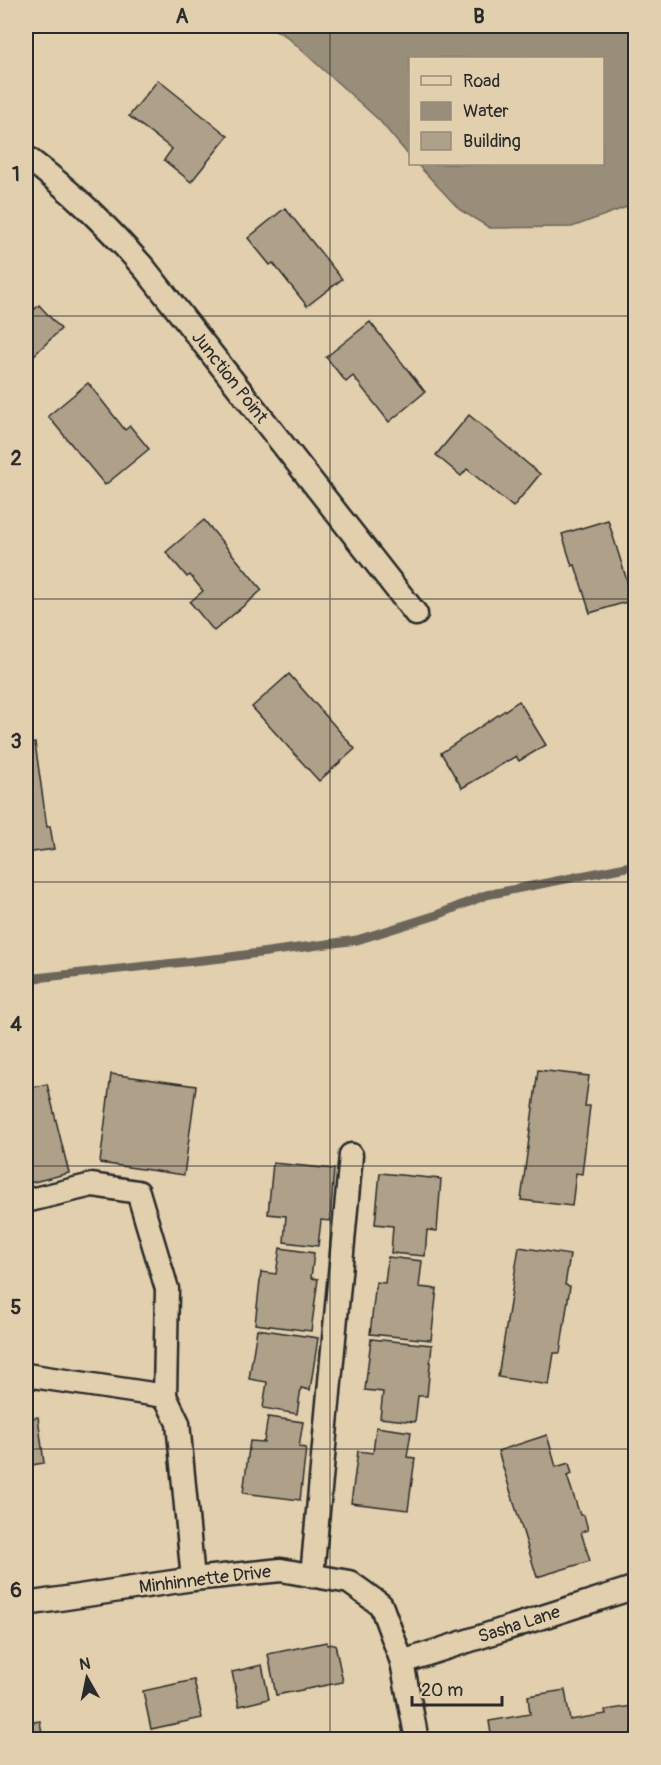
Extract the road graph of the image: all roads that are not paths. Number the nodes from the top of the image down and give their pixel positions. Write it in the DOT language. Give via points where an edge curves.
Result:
graph roads {
  1 [pos="26,157"];
  2 [pos="416,614"];
  3 [pos="351,1155"];
  4 [pos="26,1201"];
  5 [pos="26,1375"];
  6 [pos="165,1396"];
  7 [pos="312,1576"];
  8 [pos="193,1580"];
  9 [pos="636,1587"];
  10 [pos="26,1604"];
  11 [pos="402,1662"];
  12 [pos="417,1740"];
  1 -- 2 [label="street, Junction Point" via="103,221 145,269"];
  3 -- 7 [label="street"];
  4 -- 6 [label="street" via="92,1185 138,1192 167,1289"];
  5 -- 6 [label="street"];
  6 -- 8 [label="street" via="178,1423"];
  7 -- 8 [label="street, Minhinnette Drive" via="280,1570"];
  7 -- 11 [label="street, Minhinnette Drive" via="349,1582 381,1605"];
  8 -- 10 [label="street, Minhinnette Drive"];
  9 -- 11 [label="street, Sasha Lane"];
  11 -- 12 [label="street, Minhinnette Drive"];
}
